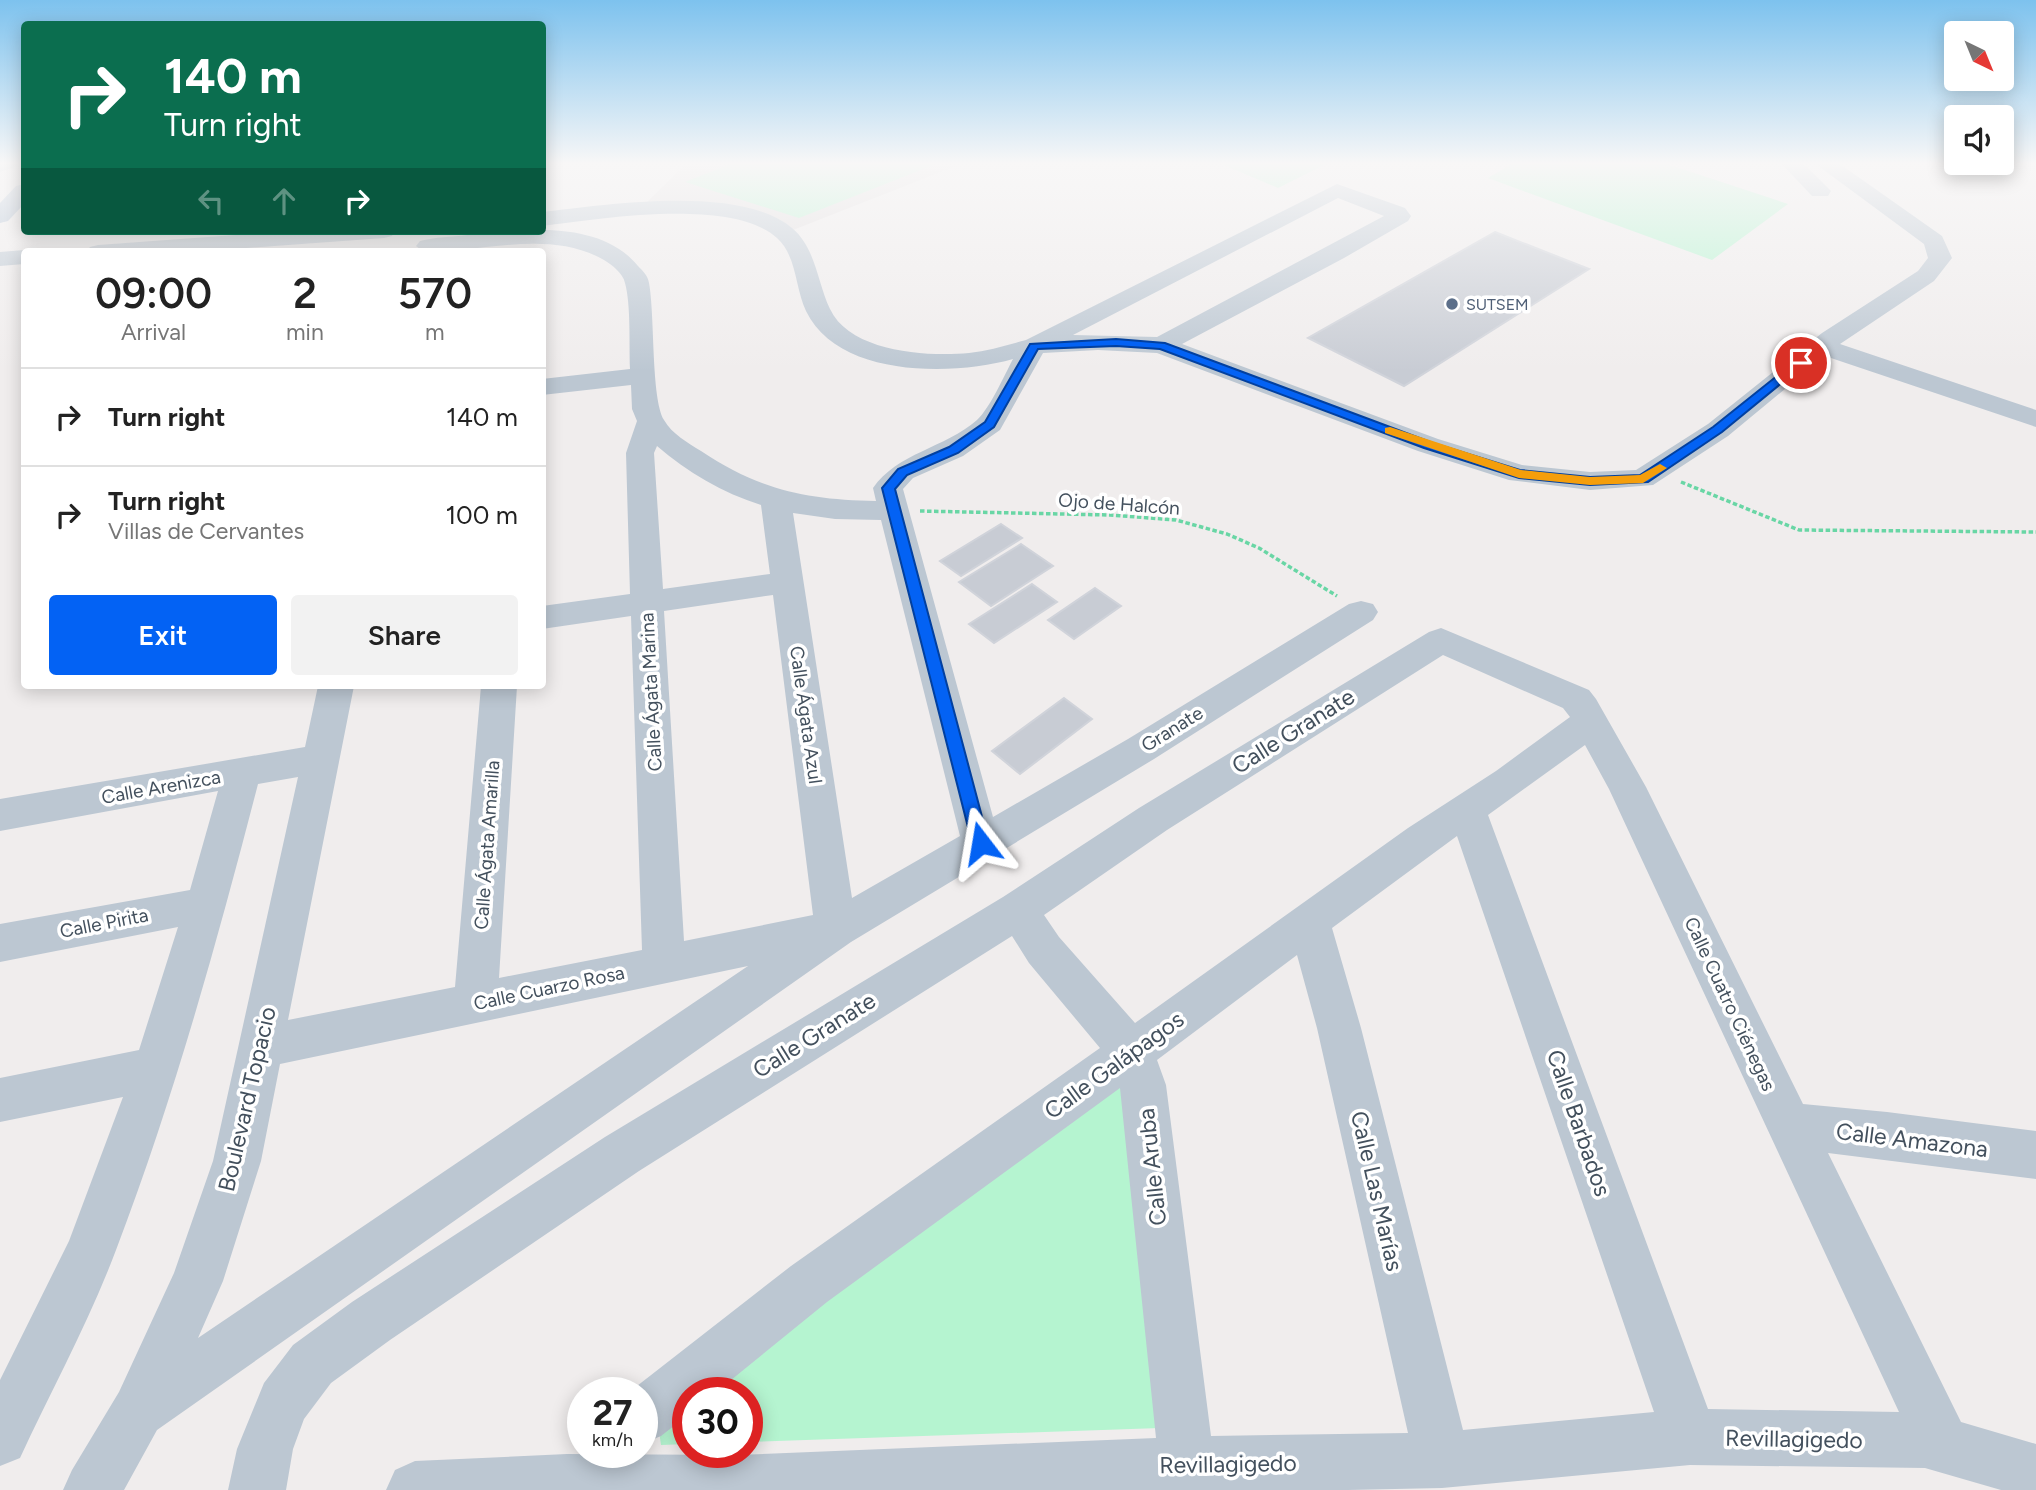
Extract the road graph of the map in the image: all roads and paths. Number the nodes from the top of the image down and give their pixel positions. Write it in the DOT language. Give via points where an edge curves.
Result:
graph roads {
  1 [pos="780,232"];
  2 [pos="1256,232"];
  3 [pos="1373,232"];
  4 [pos="1921,232"];
  5 [pos="327,235"];
  6 [pos="535,236"];
  7 [pos="428,243"];
  8 [pos="152,248"];
  9 [pos="21,257"];
  10 [pos="0,258"];
  11 [pos="1161,345"];
  12 [pos="1034,346"];
  13 [pos="1821,346"];
  14 [pos="644,375"];
  15 [pos="546,387"];
  16 [pos="2036,419"];
  17 [pos="650,422"];
  18 [pos="1655,471"];
  19 [pos="776,501"];
  20 [pos="894,511"];
  21 [pos="2036,532"];
  22 [pos="788,582"];
  23 [pos="647,603"];
  24 [pos="1361,612"];
  25 [pos="546,617"];
  26 [pos="1441,640"];
  27 [pos="335,689"];
  28 [pos="499,689"];
  29 [pos="1591,721"];
  30 [pos="322,758"];
  31 [pos="242,772"];
  32 [pos="1467,809"];
  33 [pos="0,815"];
  34 [pos="981,843"];
  35 [pos="207,904"];
  36 [pos="1018,910"];
  37 [pos="1310,923"];
  38 [pos="836,929"];
  39 [pos="0,943"];
  40 [pos="664,964"];
  41 [pos="475,1003"];
  42 [pos="261,1047"];
  43 [pos="1131,1051"];
  44 [pos="158,1068"];
  45 [pos="0,1100"];
  46 [pos="1788,1126"];
  47 [pos="2036,1156"];
  48 [pos="658,1404"];
  49 [pos="138,1411"];
  50 [pos="1690,1437"];
  51 [pos="0,1438"];
  52 [pos="1943,1445"];
  53 [pos="1442,1460"];
  54 [pos="1187,1465"];
  55 [pos="577,1468"];
  56 [pos="594,1468"];
  57 [pos="2036,1472"];
  58 [pos="92,1490"];
  59 [pos="257,1490"];
  60 [pos="415,1490"];
  1 -- 12 [label="street" via="794,244 830,332 856,346 932,361 985,359"];
  2 -- 12 [label="street"];
  3 -- 11 [label="street"];
  4 -- 13 [label="street" via="1934,241 1940,258 1926,276"];
  5 -- 8 [label="street"];
  6 -- 7 [label="street"];
  6 -- 14 [label="street" via="595,246 632,269 638,280"];
  9 -- 10 [label="street"];
  11 -- 12 [label="street"];
  11 -- 18 [label="street" via="1428,446 1519,474 1590,481 1643,479"];
  12 -- 20 [label="street" via="990,424 953,450 903,472 888,488"];
  13 -- 16 [label="street"];
  13 -- 18 [label="street" via="1718,430"];
  14 -- 15 [label="street"];
  14 -- 17 [label="street"];
  17 -- 19 [label="street" via="709,471"];
  17 -- 23 [label="street, Calle Ágata Marina" via="640,453"];
  18 -- 21 [label="path" via="1799,530"];
  19 -- 20 [label="street"];
  19 -- 22 [label="street, Calle Ágata Azul"];
  20 -- 24 [label="path, Ojo de Halcón" via="1176,520 1259,548"];
  20 -- 34 [label="street"];
  22 -- 23 [label="street"];
  22 -- 38 [label="street, Calle Ágata Azul"];
  23 -- 25 [label="street"];
  23 -- 40 [label="street, Calle Ágata Marina"];
  24 -- 34 [label="street, Granate"];
  26 -- 29 [label="street, Calle Cuatro Ciénegas" via="1576,699"];
  26 -- 36 [label="street, Calle Granate" via="1153,819"];
  27 -- 30 [label="street, Boulevard Topacio"];
  28 -- 41 [label="street, Calle Ágata Amarilla"];
  29 -- 32 [label="street, Calle Galápagos"];
  29 -- 46 [label="street, Calle Cuatro Ciénegas" via="1627,787"];
  30 -- 31 [label="street, Calle Arenizca"];
  30 -- 42 [label="street, Boulevard Topacio"];
  31 -- 33 [label="street, Calle Arenizca"];
  31 -- 35 [label="street"];
  32 -- 37 [label="street, Calle Galápagos"];
  32 -- 50 [label="street, Calle Barbados"];
  34 -- 38 [label="street"];
  35 -- 39 [label="street, Calle Pirita"];
  35 -- 44 [label="street"];
  36 -- 43 [label="street, Calle Aruba" via="1044,950"];
  36 -- 59 [label="street, Calle Granate" via="622,1154 312,1364 283,1402 265,1449"];
  37 -- 43 [label="street, Calle Galápagos"];
  37 -- 53 [label="street, Calle Las Marías"];
  38 -- 40 [label="street, Calle Cuarzo Rosa"];
  38 -- 49 [label="street"];
  40 -- 41 [label="street, Calle Cuarzo Rosa"];
  41 -- 42 [label="street, Calle Cuarzo Rosa"];
  42 -- 49 [label="street, Boulevard Topacio" via="237,1161 201,1269"];
  43 -- 48 [label="street, Calle Galápagos" via="808,1284"];
  43 -- 54 [label="street, Calle Aruba" via="1150,1127 1159,1244"];
  44 -- 45 [label="street"];
  44 -- 51 [label="street" via="89,1254"];
  46 -- 47 [label="street, Calle Amazona"];
  46 -- 52 [label="street, Calle Cuatro Ciénegas"];
  49 -- 58 [label="street, Boulevard Topacio"];
  50 -- 52 [label="street, Revillagigedo" via="1925,1440"];
  50 -- 53 [label="street, Revillagigedo"];
  52 -- 57 [label="street, Revillagigedo"];
  53 -- 54 [label="street, Revillagigedo"];
  54 -- 56 [label="street, Revillagigedo" via="737,1483"];
  55 -- 60 [label="street, Revillagigedo"];
}
